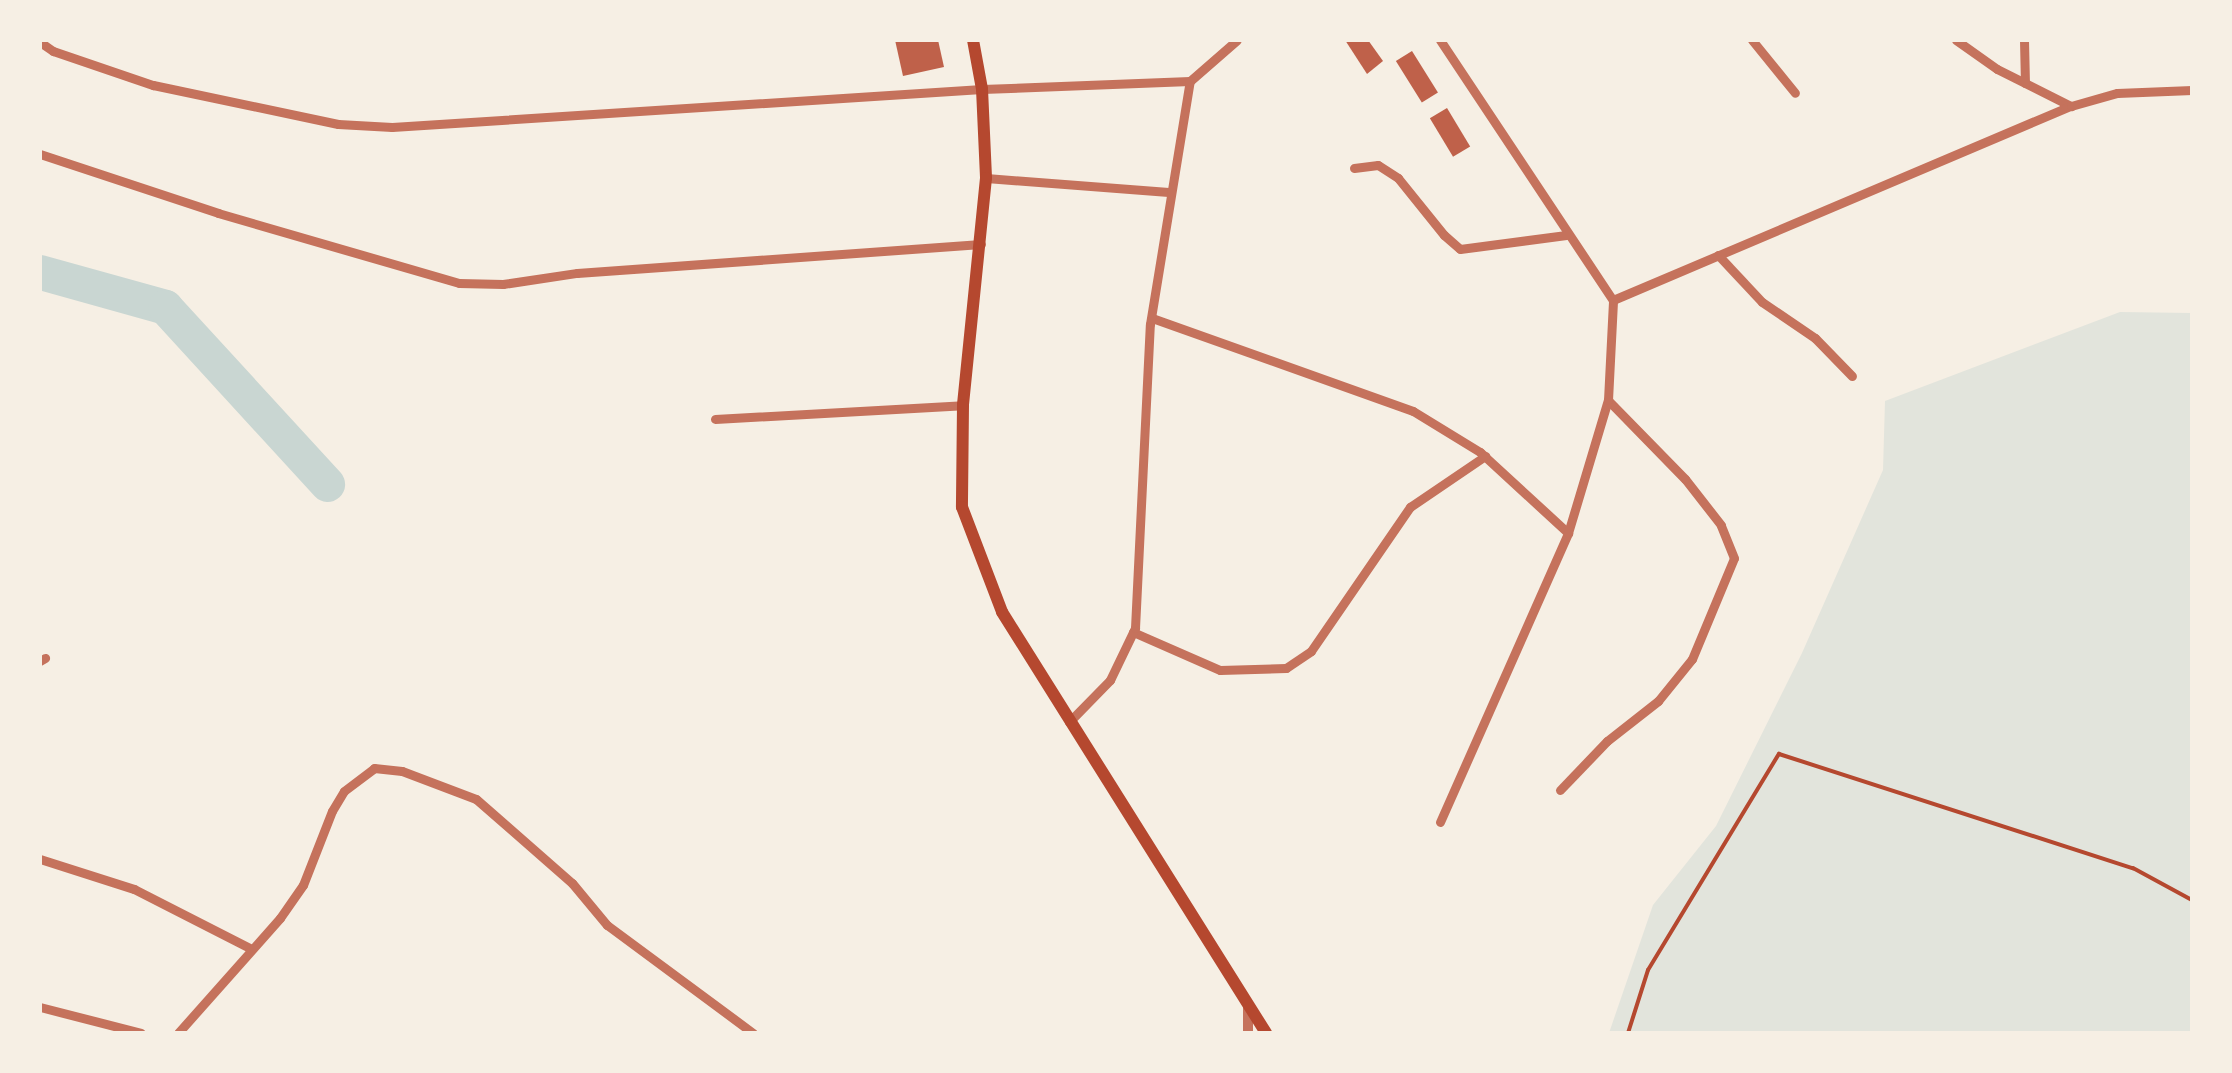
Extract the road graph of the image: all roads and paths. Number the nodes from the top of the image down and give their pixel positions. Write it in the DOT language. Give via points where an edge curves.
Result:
graph roads {
  1 [pos="972,40"];
  2 [pos="1237,40"];
  3 [pos="1440,40"];
  4 [pos="1752,40"];
  5 [pos="1956,40"];
  6 [pos="2024,40"];
  7 [pos="40,42"];
  8 [pos="1190,81"];
  9 [pos="2025,83"];
  10 [pos="982,89"];
  11 [pos="2192,90"];
  12 [pos="1795,93"];
  13 [pos="2071,106"];
  14 [pos="40,154"];
  15 [pos="1354,168"];
  16 [pos="986,178"];
  17 [pos="1168,192"];
  18 [pos="1566,234"];
  19 [pos="981,244"];
  20 [pos="1718,254"];
  21 [pos="1613,300"];
  22 [pos="1152,318"];
  23 [pos="1852,376"];
  24 [pos="1608,400"];
  25 [pos="963,405"];
  26 [pos="715,419"];
  27 [pos="1485,456"];
  28 [pos="1568,533"];
  29 [pos="1133,632"];
  30 [pos="1069,723"];
  31 [pos="1560,790"];
  32 [pos="1440,822"];
  33 [pos="40,859"];
  34 [pos="2192,900"];
  35 [pos="252,949"];
  36 [pos="1248,1004"];
  37 [pos="40,1007"];
  38 [pos="142,1033"];
  39 [pos="178,1033"];
  40 [pos="754,1033"];
  41 [pos="1248,1033"];
  42 [pos="1266,1033"];
  43 [pos="1628,1033"];
  1 -- 10 [label="main road"];
  2 -- 8 [label="street"];
  3 -- 18 [label="street"];
  4 -- 12 [label="street"];
  5 -- 9 [label="street"];
  6 -- 9 [label="street"];
  7 -- 10 [label="street" via="153,84 338,124 392,127"];
  8 -- 10 [label="street"];
  8 -- 17 [label="street"];
  9 -- 13 [label="street"];
  10 -- 16 [label="main road"];
  11 -- 13 [label="street" via="2147,89"];
  13 -- 20 [label="street"];
  14 -- 19 [label="street" via="459,283"];
  15 -- 18 [label="street" via="1378,165 1398,178 1460,249"];
  16 -- 17 [label="street"];
  16 -- 19 [label="main road"];
  17 -- 22 [label="street"];
  18 -- 21 [label="street"];
  19 -- 25 [label="main road"];
  20 -- 21 [label="street"];
  20 -- 23 [label="street" via="1762,302 1815,338"];
  21 -- 24 [label="street"];
  22 -- 27 [label="street" via="1413,411"];
  22 -- 29 [label="street"];
  24 -- 28 [label="street"];
  24 -- 31 [label="street" via="1685,479 1720,525 1734,558 1692,659 1658,702 1607,741"];
  25 -- 26 [label="street"];
  25 -- 30 [label="main road" via="962,507 1002,612"];
  27 -- 28 [label="street"];
  27 -- 29 [label="street" via="1410,507 1310,651 1286,668 1220,670"];
  28 -- 32 [label="street"];
  29 -- 30 [label="street" via="1110,680"];
  30 -- 36 [label="main road"];
  33 -- 35 [label="street" via="134,890"];
  34 -- 43 [label="path" via="2133,868 1780,754 1648,970"];
  35 -- 39 [label="street"];
  35 -- 40 [label="street" via="303,885 344,791 374,768 402,771 476,799 572,883 607,926"];
  36 -- 41 [label="street"];
  36 -- 42 [label="main road"];
  37 -- 38 [label="street"];
}
